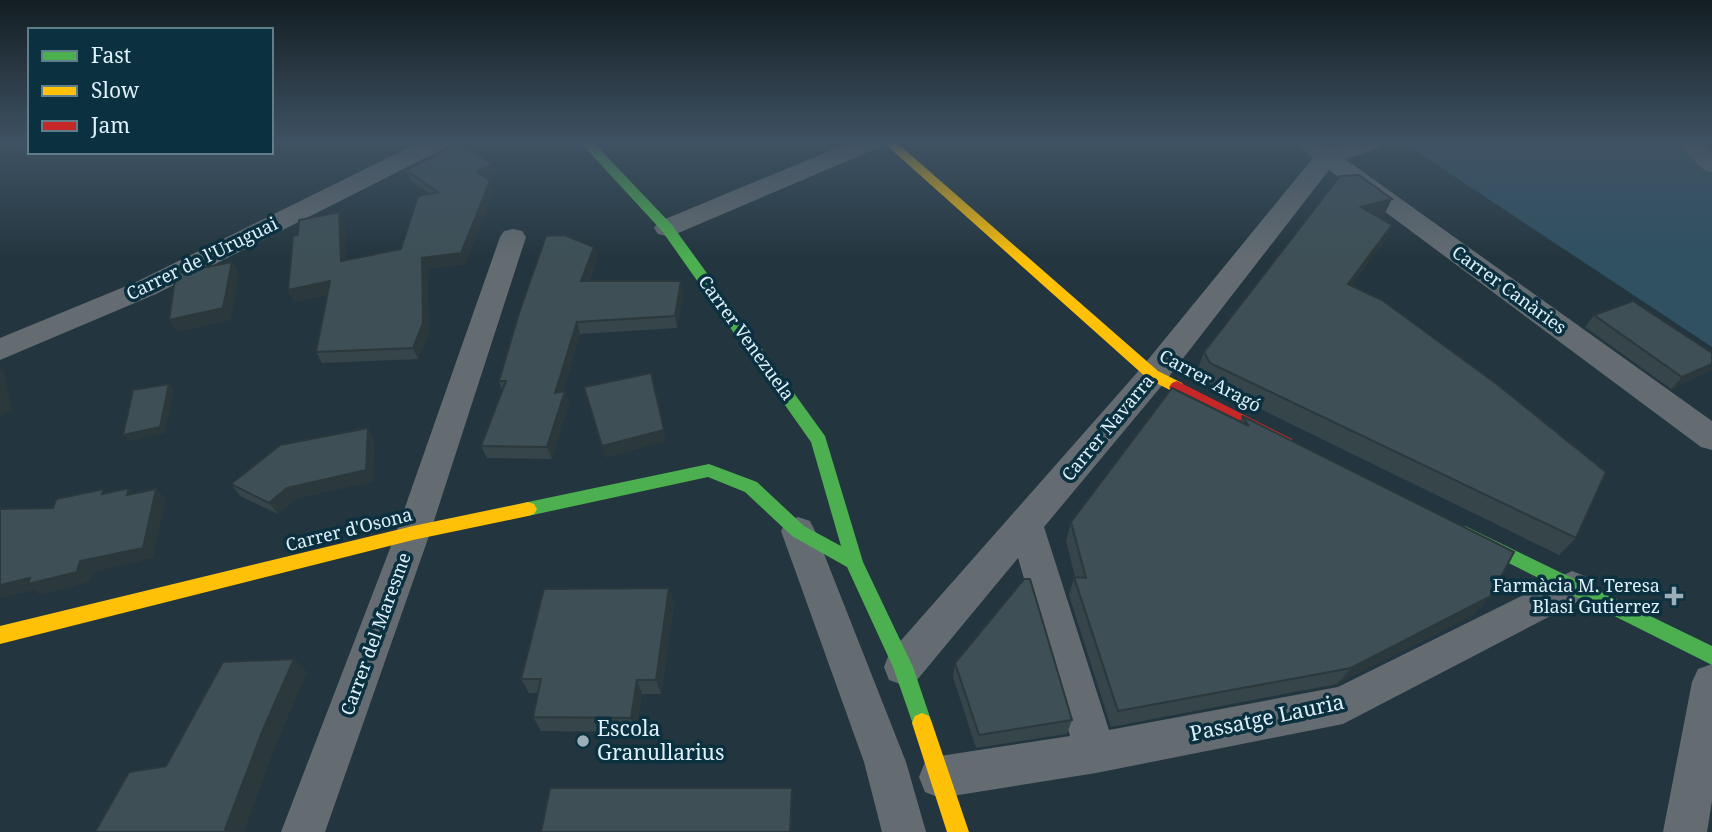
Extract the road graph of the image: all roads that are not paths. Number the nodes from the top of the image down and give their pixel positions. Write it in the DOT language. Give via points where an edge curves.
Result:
graph roads {
  1 [pos="361,181"];
  2 [pos="623,181"];
  3 [pos="780,181"];
  4 [pos="932,181"];
  5 [pos="1295,181"];
  6 [pos="1359,181"];
  7 [pos="667,228"];
  8 [pos="513,237"];
  9 [pos="0,350"];
  10 [pos="1153,375"];
  11 [pos="1712,438"];
  12 [pos="1301,450"];
  13 [pos="1026,525"];
  14 [pos="1449,525"];
  15 [pos="798,531"];
  16 [pos="413,533"];
  17 [pos="853,562"];
  18 [pos="1572,587"];
  19 [pos="0,635"];
  20 [pos="1712,656"];
  21 [pos="903,667"];
  22 [pos="1712,682"];
  23 [pos="1096,753"];
  24 [pos="1704,767"];
  25 [pos="940,777"];
  26 [pos="303,832"];
  27 [pos="904,832"];
  28 [pos="958,832"];
  29 [pos="1685,832"];
  1 -- 9 [label="street, Carrer de l'Uruguai" via="146,288"];
  2 -- 7 [label="street, Carrer Venezuela"];
  3 -- 7 [label="street"];
  4 -- 10 [label="street, Carrer Aragó"];
  5 -- 10 [label="street, Carrer Navarra"];
  6 -- 11 [label="street, Carrer Canàries"];
  7 -- 17 [label="street, Carrer Venezuela" via="819,440"];
  8 -- 16 [label="street, Carrer del Maresme"];
  10 -- 12 [label="street, Carrer Aragó"];
  10 -- 13 [label="street, Carrer Navarra"];
  13 -- 21 [label="street, Carrer Navarra"];
  13 -- 23 [label="street"];
  14 -- 18 [label="street"];
  15 -- 16 [label="street, Carrer d'Osona" via="751,487 709,470"];
  15 -- 17 [label="street"];
  15 -- 27 [label="street" via="885,762"];
  16 -- 19 [label="street, Carrer d'Osona"];
  16 -- 26 [label="street, Carrer del Maresme"];
  17 -- 21 [label="street, Carrer Venezuela"];
  18 -- 20 [label="street"];
  18 -- 23 [label="street, Passatge Lauria" via="1343,705"];
  21 -- 25 [label="street, Carrer Venezuela"];
  22 -- 24 [label="street"];
  23 -- 25 [label="street, Passatge Lauria"];
  24 -- 29 [label="street"];
  25 -- 28 [label="street, Carrer Venezuela"];
}
